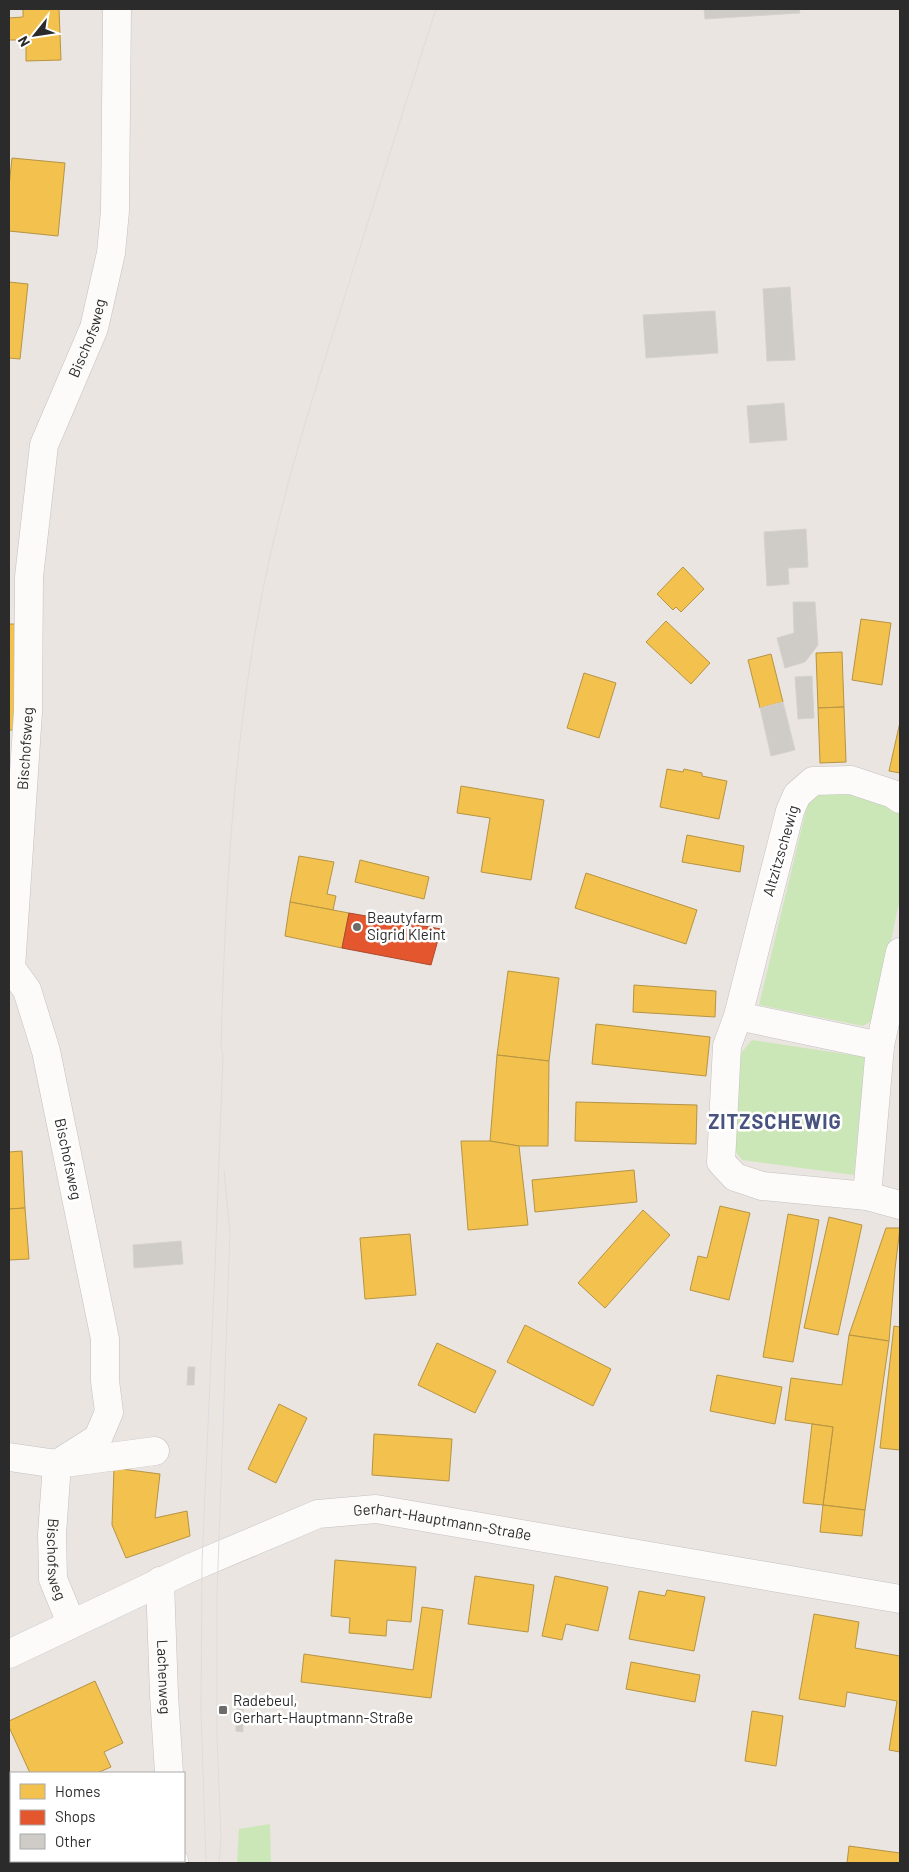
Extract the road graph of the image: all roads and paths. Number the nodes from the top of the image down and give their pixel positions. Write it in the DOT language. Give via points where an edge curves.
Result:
graph roads {
  1 [pos="117,9"];
  2 [pos="900,798"];
  3 [pos="900,952"];
  4 [pos="10,968"];
  5 [pos="738,1016"];
  6 [pos="880,1046"];
  7 [pos="867,1196"];
  8 [pos="900,1205"];
  9 [pos="156,1450"];
  10 [pos="9,1457"];
  11 [pos="57,1464"];
  12 [pos="160,1581"];
  13 [pos="900,1599"];
  14 [pos="71,1623"];
  15 [pos="9,1654"];
  16 [pos="169,1772"];
  1 -- 4 [label="street, Bischofsweg" via="115,210 111,253 94,328 44,445 29,577 28,712"];
  2 -- 5 [label="street, Altzitzschewig" via="851,780 812,781 797,795"];
  3 -- 6 [label="street"];
  4 -- 11 [label="street, Bischofsweg" via="27,990 46,1051 105,1339 109,1412 98,1438"];
  5 -- 6 [label="street"];
  5 -- 7 [label="street, Altzitzschewig" via="727,1046 721,1162 735,1177 762,1186"];
  6 -- 7 [label="street"];
  7 -- 8 [label="street, Altzitzschewig"];
  9 -- 11 [label="street"];
  10 -- 11 [label="street"];
  11 -- 14 [label="street, Bischofsweg" via="52,1534 54,1579"];
  12 -- 13 [label="street, Gerhart-Hauptmann-Straße" via="318,1514 376,1509"];
  12 -- 14 [label="street, Gerhart-Hauptmann-Straße"];
  12 -- 16 [label="street, Lachenweg"];
  14 -- 15 [label="street, Gerhart-Hauptmann-Straße"];
}
